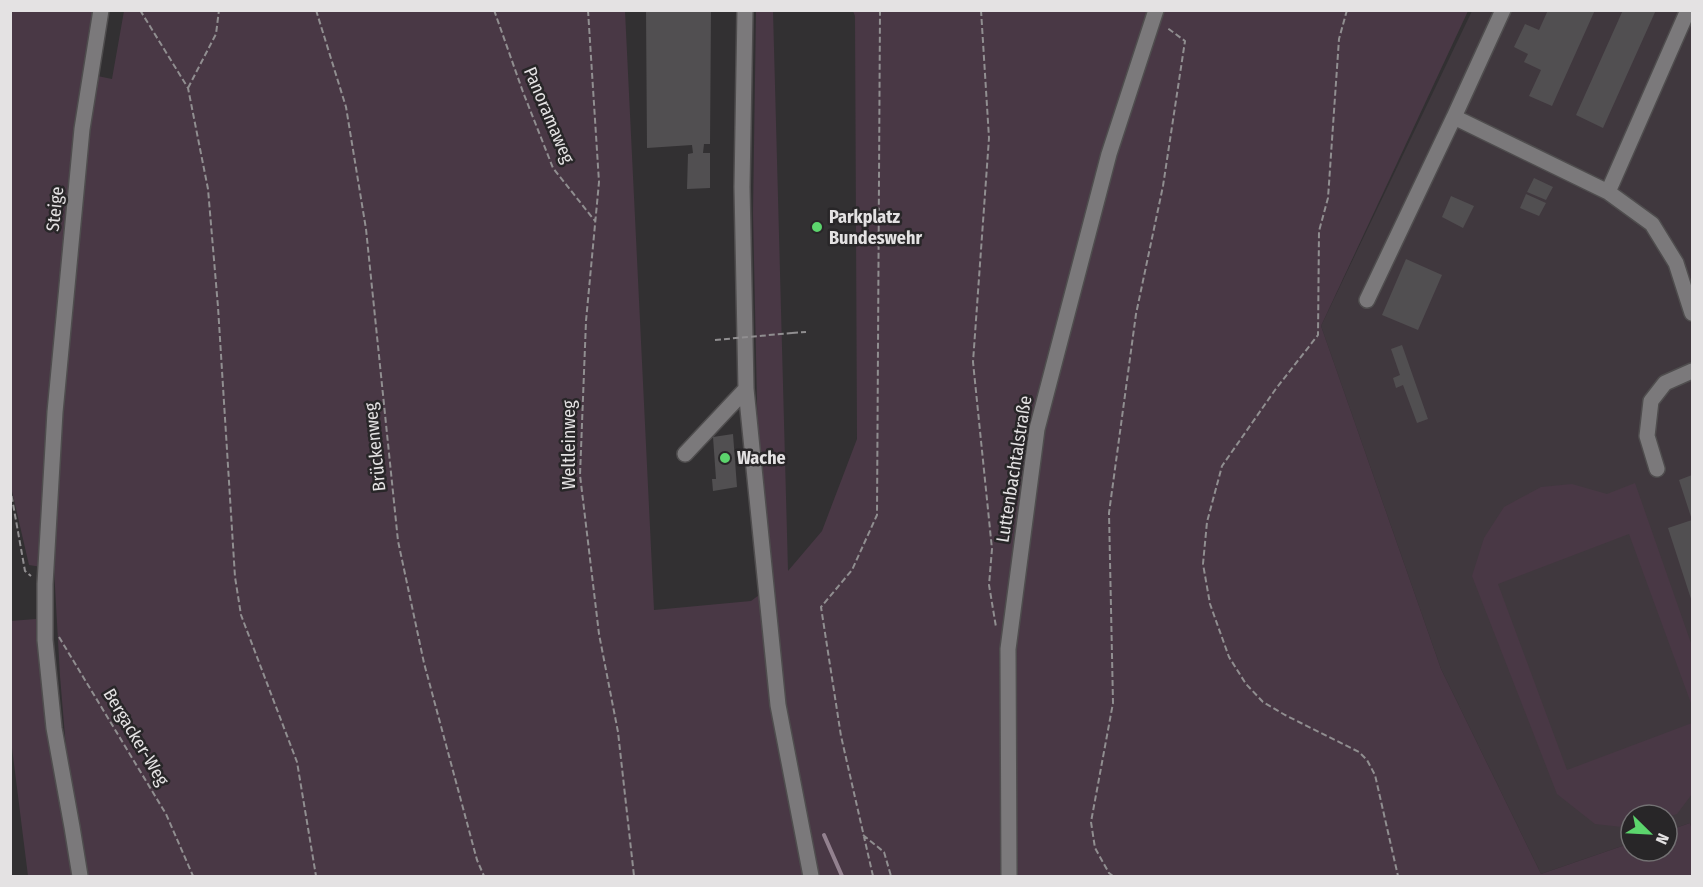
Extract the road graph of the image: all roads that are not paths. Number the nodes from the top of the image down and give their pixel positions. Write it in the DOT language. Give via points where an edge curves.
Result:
graph roads {
  1 [pos="101,10"];
  2 [pos="745,10"];
  3 [pos="1503,10"];
  4 [pos="1688,10"];
  5 [pos="1154,14"];
  6 [pos="1455,117"];
  7 [pos="1608,192"];
  8 [pos="1367,300"];
  9 [pos="1692,313"];
  10 [pos="1692,371"];
  11 [pos="746,389"];
  12 [pos="685,454"];
  13 [pos="1657,469"];
  14 [pos="80,876"];
  15 [pos="811,876"];
  16 [pos="1010,876"];
  1 -- 14 [label="street, Steige" via="82,129 55,412 45,584 45,640 54,728"];
  2 -- 11 [label="street" via="742,188"];
  3 -- 6 [label="street"];
  4 -- 7 [label="street"];
  5 -- 16 [label="street, Luttenbachtalstraße" via="1109,154 1037,429 1008,649"];
  6 -- 7 [label="street"];
  6 -- 8 [label="street"];
  7 -- 9 [label="street" via="1652,224 1676,263"];
  10 -- 13 [label="street" via="1665,382 1651,401 1647,436"];
  11 -- 12 [label="street"];
  11 -- 15 [label="street" via="778,705"];
}
